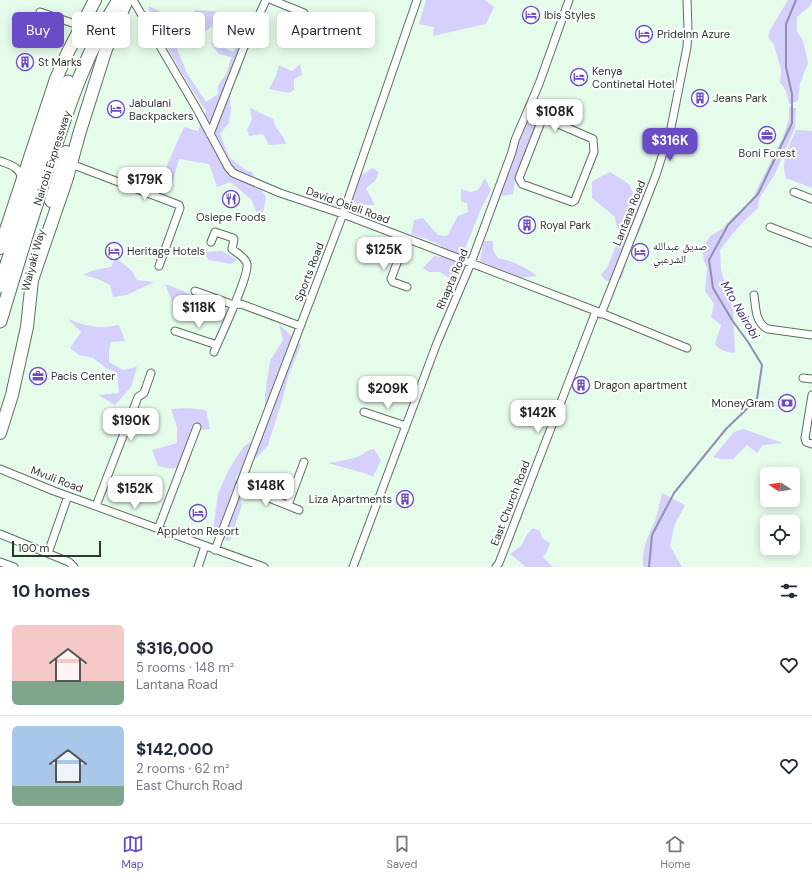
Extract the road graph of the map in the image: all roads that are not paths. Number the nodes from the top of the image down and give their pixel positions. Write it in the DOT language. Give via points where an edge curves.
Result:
graph roads {
  1 [pos="95,0"];
  2 [pos="109,0"];
  3 [pos="119,0"];
  4 [pos="127,0"];
  5 [pos="133,0"];
  6 [pos="266,0"];
  7 [pos="272,0"];
  8 [pos="417,0"];
  9 [pos="569,0"];
  10 [pos="687,0"];
  11 [pos="89,12"];
  12 [pos="302,12"];
  13 [pos="72,45"];
  14 [pos="528,111"];
  15 [pos="543,117"];
  16 [pos="210,134"];
  17 [pos="29,160"];
  18 [pos="0,161"];
  19 [pos="71,164"];
  20 [pos="15,166"];
  21 [pos="32,183"];
  22 [pos="794,192"];
  23 [pos="812,199"];
  24 [pos="343,214"];
  25 [pos="770,227"];
  26 [pos="406,239"];
  27 [pos="211,242"];
  28 [pos="812,243"];
  29 [pos="0,248"];
  30 [pos="471,264"];
  31 [pos="159,266"];
  32 [pos="0,286"];
  33 [pos="407,287"];
  34 [pos="195,291"];
  35 [pos="754,295"];
  36 [pos="234,305"];
  37 [pos="599,313"];
  38 [pos="0,321"];
  39 [pos="300,326"];
  40 [pos="176,331"];
  41 [pos="812,335"];
  42 [pos="687,348"];
  43 [pos="151,373"];
  44 [pos="803,378"];
  45 [pos="812,380"];
  46 [pos="812,395"];
  47 [pos="0,411"];
  48 [pos="364,412"];
  49 [pos="406,426"];
  50 [pos="197,427"];
  51 [pos="0,433"];
  52 [pos="812,444"];
  53 [pos="304,462"];
  54 [pos="0,469"];
  55 [pos="239,486"];
  56 [pos="68,496"];
  57 [pos="288,505"];
  58 [pos="96,506"];
  59 [pos="299,510"];
  60 [pos="158,529"];
  61 [pos="0,534"];
  62 [pos="206,546"];
  63 [pos="215,550"];
  64 [pos="48,553"];
  65 [pos="0,562"];
  66 [pos="14,567"];
  67 [pos="74,567"];
  68 [pos="198,567"];
  69 [pos="264,567"];
  70 [pos="353,567"];
  71 [pos="496,567"];
  1 -- 11 [label="highway"];
  2 -- 21 [label="highway, Nairobi Expressway" via="83,47 69,80"];
  3 -- 21 [label="highway, Nairobi Expressway" via="86,60 62,125"];
  3 -- 47 [label="highway, Waiyaki Way" via="99,51 33,255 26,282 18,350"];
  4 -- 19 [label="highway" via="106,49"];
  5 -- 16 [label="street, David Osieli Road"];
  6 -- 16 [label="street"];
  7 -- 12 [label="street"];
  8 -- 24 [label="street, Sports Road"];
  9 -- 14 [label="street, Rhapta Road"];
  10 -- 37 [label="street, Lantana Road" via="687,47 671,128 658,171"];
  13 -- 17 [label="highway" via="56,79"];
  14 -- 15 [label="street"];
  14 -- 30 [label="street, Rhapta Road" via="515,140"];
  15 -- 15 [label="street" via="593,139 594,152 572,202 522,184 519,178"];
  16 -- 24 [label="street, David Osieli Road" via="233,172 280,193"];
  17 -- 20 [label="street" via="26,164"];
  17 -- 21 [label="highway"];
  18 -- 20 [label="street"];
  19 -- 31 [label="street" via="180,205"];
  19 -- 51 [label="highway" via="32,280 27,327 12,395"];
  20 -- 21 [label="street"];
  21 -- 29 [label="highway"];
  21 -- 32 [label="highway, Nairobi Expressway"];
  21 -- 38 [label="highway, Nairobi Expressway"];
  22 -- 23 [label="street"];
  24 -- 26 [label="street, David Osieli Road"];
  24 -- 39 [label="street, Sports Road"];
  25 -- 28 [label="street"];
  26 -- 30 [label="street, David Osieli Road"];
  26 -- 33 [label="street" via="391,279"];
  27 -- 36 [label="street" via="215,232 233,238 232,249 246,262 246,273"];
  30 -- 37 [label="street, David Osieli Road"];
  30 -- 49 [label="street, Rhapta Road" via="436,343"];
  34 -- 36 [label="street"];
  35 -- 41 [label="street" via="758,320 764,327"];
  36 -- 39 [label="street" via="241,304"];
  36 -- 40 [label="street" via="215,349"];
  37 -- 42 [label="street, David Osieli Road"];
  37 -- 71 [label="street, East Church Road"];
  39 -- 55 [label="street, Sports Road"];
  43 -- 58 [label="street" via="144,393 138,397"];
  44 -- 45 [label="street"];
  46 -- 52 [label="street" via="805,438 806,442"];
  48 -- 49 [label="street"];
  49 -- 70 [label="street, Rhapta Road"];
  50 -- 60 [label="street"];
  53 -- 57 [label="street"];
  54 -- 56 [label="street, Mvuli Road"];
  55 -- 57 [label="street"];
  55 -- 63 [label="street, Sports Road"];
  56 -- 58 [label="street, Mvuli Road"];
  56 -- 64 [label="street"];
  57 -- 59 [label="street"];
  58 -- 60 [label="street, Mvuli Road"];
  60 -- 62 [label="street, Mvuli Road"];
  61 -- 64 [label="street"];
  62 -- 63 [label="street, Mvuli Road"];
  62 -- 68 [label="street"];
  63 -- 69 [label="street, Mvuli Road"];
  64 -- 67 [label="street" via="69,562"];
  65 -- 66 [label="street"];
}
